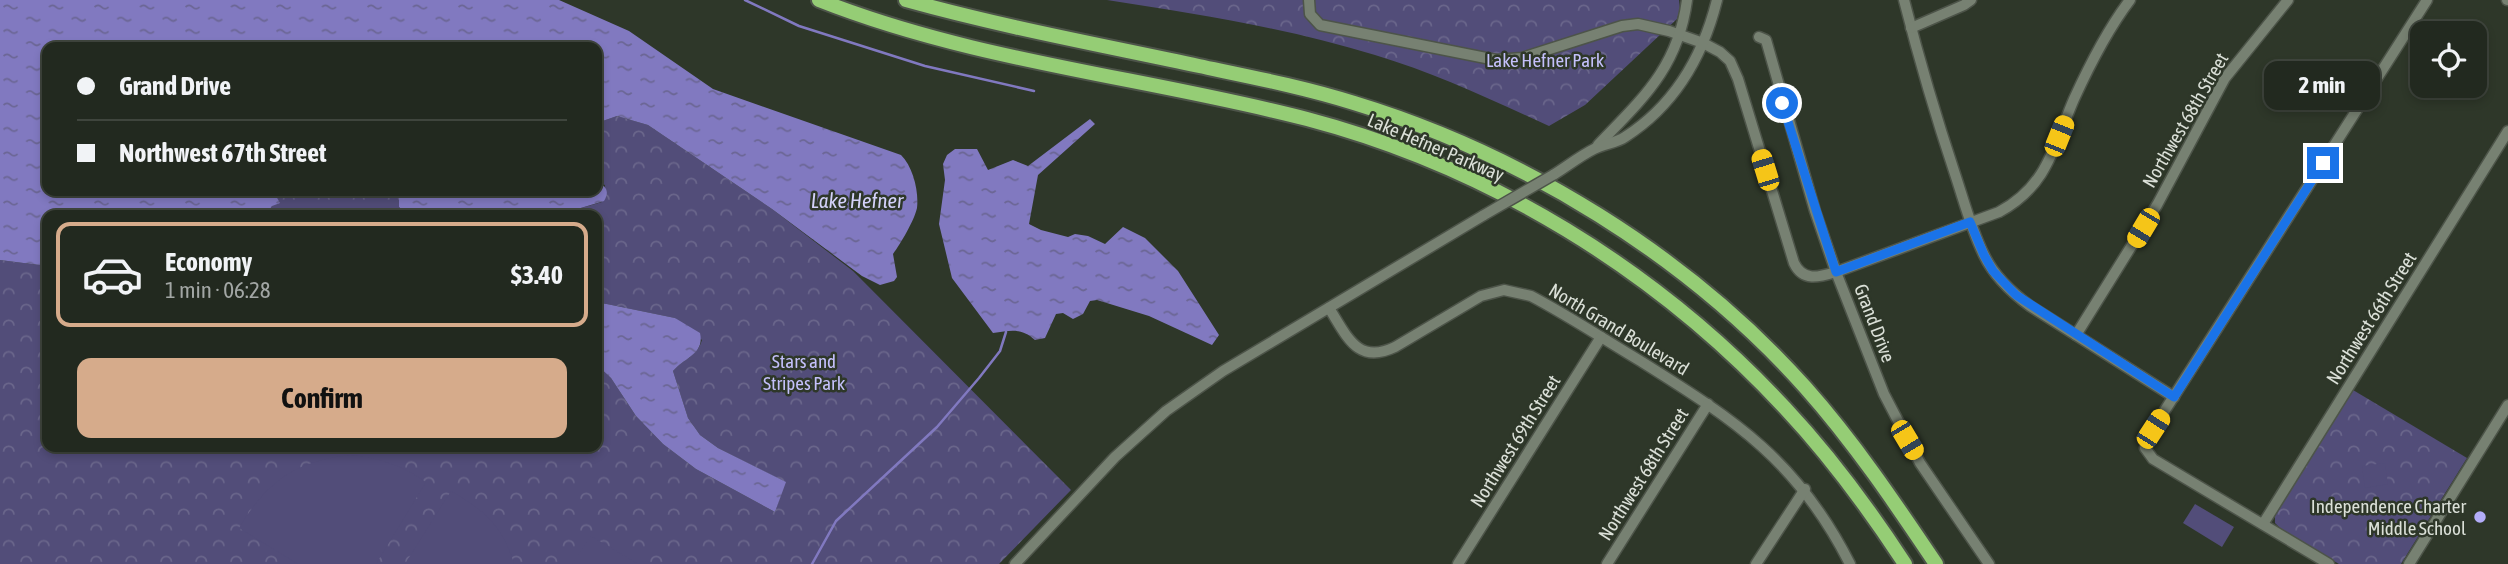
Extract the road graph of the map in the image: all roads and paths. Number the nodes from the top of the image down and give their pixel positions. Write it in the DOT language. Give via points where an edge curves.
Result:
graph roads {
  1 [pos="819,0"];
  2 [pos="906,0"];
  3 [pos="1309,0"];
  4 [pos="1687,0"];
  5 [pos="1717,0"];
  6 [pos="1905,0"];
  7 [pos="1971,0"];
  8 [pos="2130,0"];
  9 [pos="2288,0"];
  10 [pos="2427,0"];
  11 [pos="1911,28"];
  12 [pos="1679,34"];
  13 [pos="1759,37"];
  14 [pos="1703,43"];
  15 [pos="2508,131"];
  16 [pos="1590,152"];
  17 [pos="1970,222"];
  18 [pos="1836,272"];
  19 [pos="1329,308"];
  20 [pos="2076,335"];
  21 [pos="1601,337"];
  22 [pos="2174,397"];
  23 [pos="1708,404"];
  24 [pos="2508,405"];
  25 [pos="1804,489"];
  26 [pos="2263,524"];
  27 [pos="1015,564"];
  28 [pos="1458,564"];
  29 [pos="1606,564"];
  30 [pos="1756,564"];
  31 [pos="1850,564"];
  32 [pos="1905,564"];
  33 [pos="1936,564"];
  34 [pos="1989,564"];
  35 [pos="2329,564"];
  36 [pos="2409,564"];
  1 -- 32 [label="highway, Lake Hefner Parkway" via="935,38 1263,108 1359,134 1457,172 1543,216 1651,286 1723,346 1786,408 1842,474"];
  2 -- 33 [label="highway, Lake Hefner Parkway" via="1353,102 1490,155 1645,246 1747,329 1836,423"];
  3 -- 12 [label="street" via="1310,14 1320,25 1496,60 1522,58 1622,26 1638,24"];
  4 -- 12 [label="street"];
  5 -- 14 [label="street"];
  6 -- 11 [label="street"];
  7 -- 11 [label="street"];
  8 -- 17 [label="street" via="2091,63 2037,181 2012,205"];
  9 -- 20 [label="street, Northwest 68th Street" via="2225,78 2157,205"];
  10 -- 22 [label="street"];
  11 -- 17 [label="street"];
  12 -- 14 [label="street"];
  12 -- 16 [label="street" via="1649,92"];
  13 -- 18 [label="street, Grand Drive" via="1766,40"];
  14 -- 16 [label="street" via="1689,73 1657,112 1622,139"];
  14 -- 18 [label="street" via="1733,66 1797,269 1811,278"];
  15 -- 26 [label="street, Northwest 66th Street"];
  16 -- 19 [label="street, bridge"];
  17 -- 18 [label="street"];
  17 -- 20 [label="street" via="1984,255 2004,284"];
  18 -- 34 [label="street, Grand Drive" via="1897,422"];
  19 -- 21 [label="street, North Grand Boulevard" via="1353,344 1373,353 1395,347 1480,296 1504,290 1531,296"];
  19 -- 27 [label="street" via="1166,411 1115,457"];
  20 -- 22 [label="street"];
  21 -- 23 [label="street, North Grand Boulevard"];
  21 -- 28 [label="street, Northwest 69th Street"];
  22 -- 26 [label="street" via="2145,448 2153,459"];
  23 -- 25 [label="street, North Grand Boulevard" via="1772,454"];
  23 -- 29 [label="street, Northwest 68th Street"];
  24 -- 36 [label="street"];
  25 -- 30 [label="street"];
  25 -- 31 [label="street, North Grand Boulevard"];
  26 -- 35 [label="street"];
}
